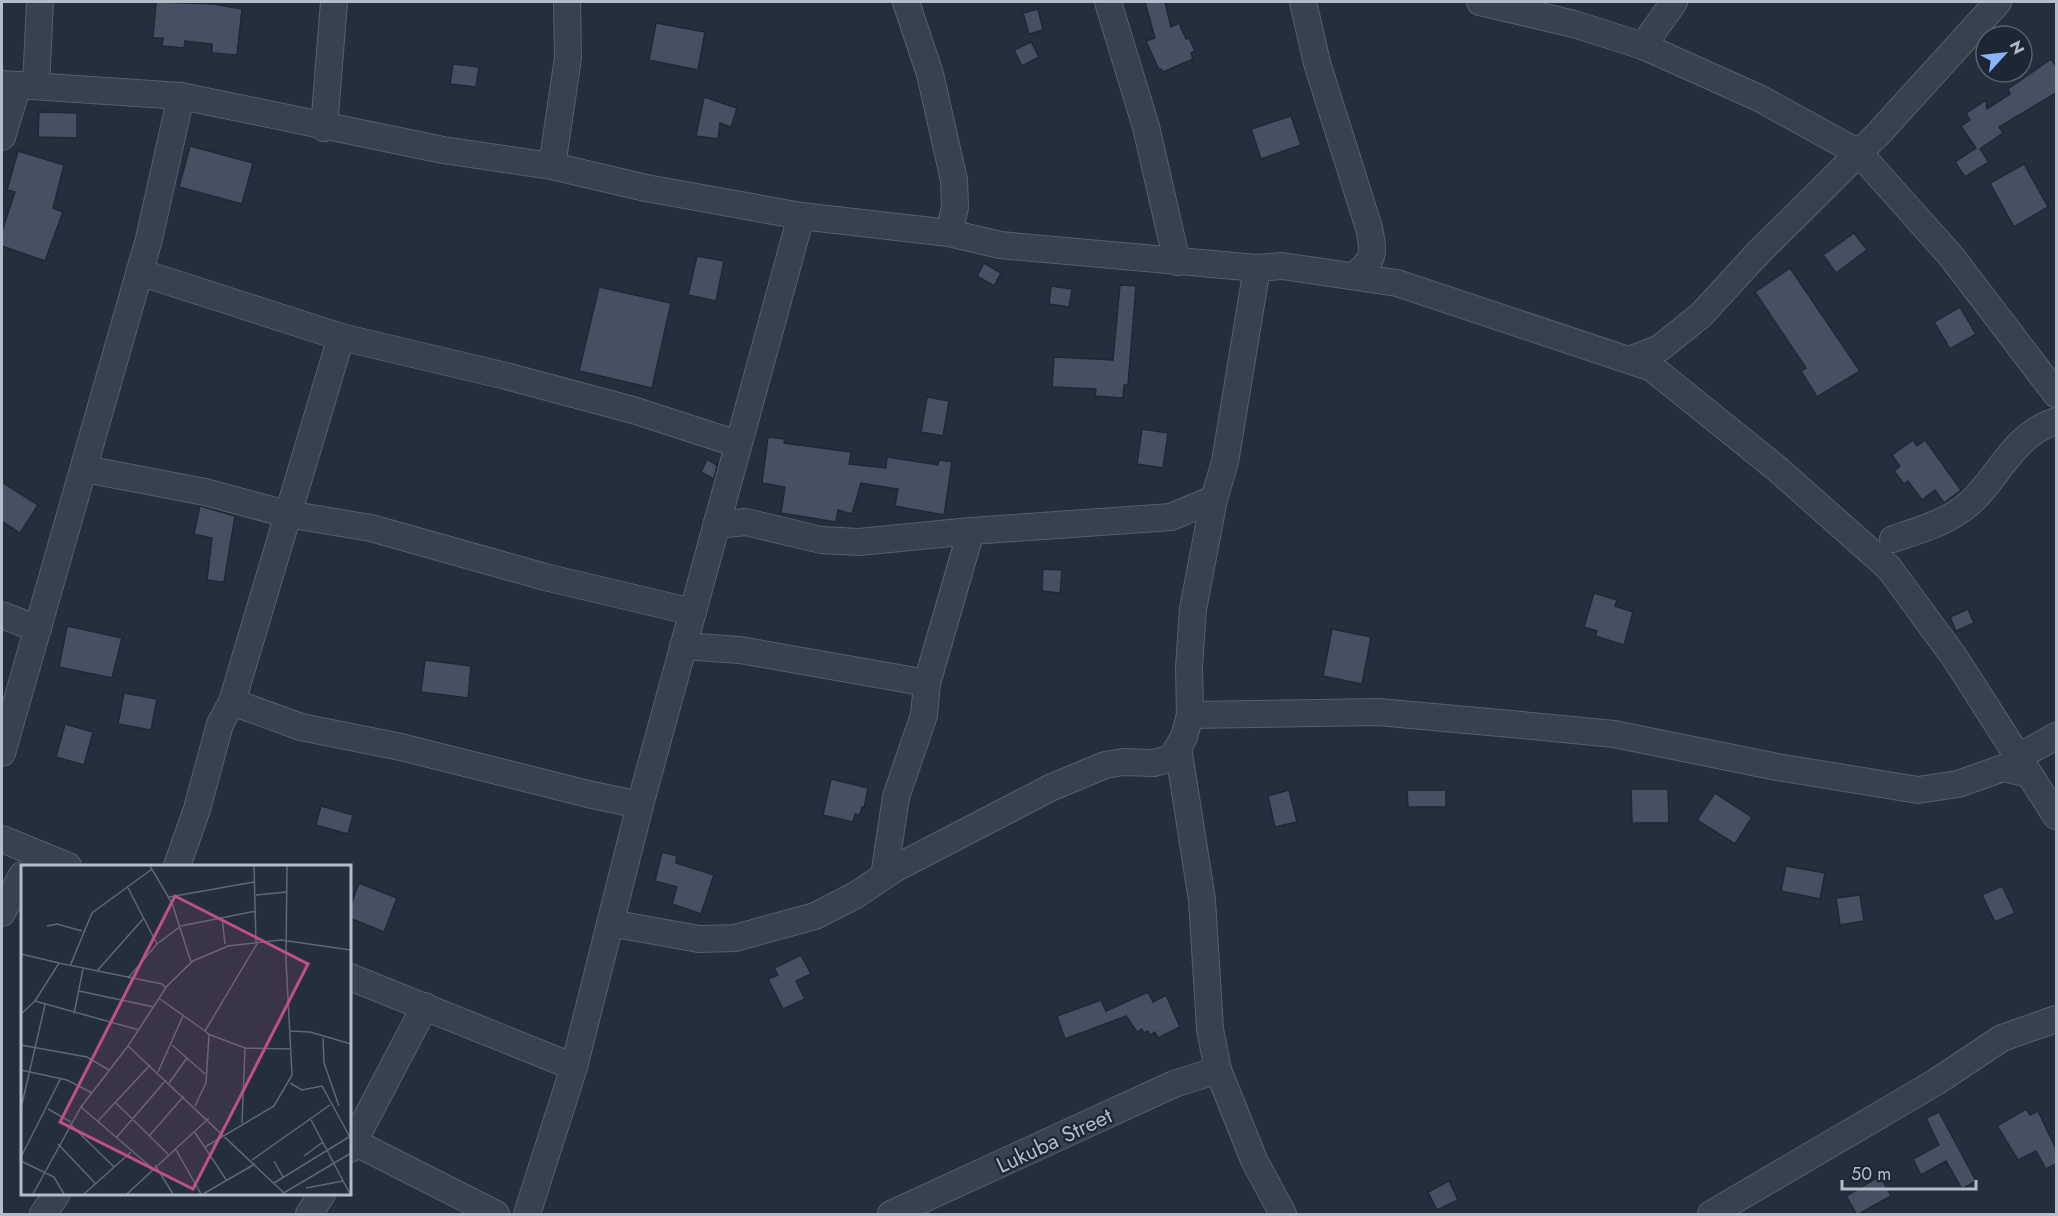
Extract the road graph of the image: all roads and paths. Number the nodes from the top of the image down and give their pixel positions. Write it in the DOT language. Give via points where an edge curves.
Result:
graph roads {
  1 [pos="40,2"];
  2 [pos="334,2"];
  3 [pos="567,2"];
  4 [pos="906,2"];
  5 [pos="1108,2"];
  6 [pos="1303,2"];
  7 [pos="1480,2"];
  8 [pos="1674,2"];
  9 [pos="1998,2"];
  10 [pos="1643,46"];
  11 [pos="19,84"];
  12 [pos="181,96"];
  13 [pos="324,128"];
  14 [pos="2,137"];
  15 [pos="1859,153"];
  16 [pos="552,166"];
  17 [pos="801,216"];
  18 [pos="960,236"];
  19 [pos="1373,249"];
  20 [pos="1177,261"];
  21 [pos="1257,268"];
  22 [pos="139,272"];
  23 [pos="1355,275"];
  24 [pos="1396,283"];
  25 [pos="341,338"];
  26 [pos="1629,360"];
  27 [pos="2056,394"];
  28 [pos="2056,422"];
  29 [pos="738,444"];
  30 [pos="85,469"];
  31 [pos="1214,499"];
  32 [pos="287,513"];
  33 [pos="716,525"];
  34 [pos="971,531"];
  35 [pos="1893,539"];
  36 [pos="693,612"];
  37 [pos="2,615"];
  38 [pos="38,629"];
  39 [pos="683,646"];
  40 [pos="927,683"];
  41 [pos="232,702"];
  42 [pos="1190,715"];
  43 [pos="2056,736"];
  44 [pos="1178,747"];
  45 [pos="2,753"];
  46 [pos="2023,765"];
  47 [pos="640,805"];
  48 [pos="2056,816"];
  49 [pos="2,839"];
  50 [pos="28,865"];
  51 [pos="178,865"];
  52 [pos="884,876"];
  53 [pos="21,878"];
  54 [pos="2,913"];
  55 [pos="610,923"];
  56 [pos="351,977"];
  57 [pos="425,1006"];
  58 [pos="2056,1019"];
  59 [pos="574,1067"];
  60 [pos="1218,1070"];
  61 [pos="352,1146"];
  62 [pos="56,1195"];
  63 [pos="321,1195"];
  64 [pos="43,1215"];
  65 [pos="309,1215"];
  66 [pos="496,1215"];
  67 [pos="527,1215"];
  68 [pos="891,1215"];
  69 [pos="1283,1215"];
  70 [pos="1711,1215"];
  1 -- 11 [label="street"];
  2 -- 13 [label="street"];
  3 -- 16 [label="street" via="568,58"];
  4 -- 18 [label="street" via="930,74 954,180"];
  5 -- 20 [label="street" via="1146,127"];
  6 -- 19 [label="street" via="1317,63 1370,228"];
  7 -- 10 [label="street" via="1574,24"];
  8 -- 10 [label="street"];
  9 -- 15 [label="street"];
  10 -- 15 [label="street" via="1759,98"];
  11 -- 12 [label="street"];
  11 -- 14 [label="street"];
  12 -- 13 [label="street"];
  12 -- 22 [label="street"];
  13 -- 16 [label="street"];
  15 -- 26 [label="street" via="1683,332 1660,348"];
  15 -- 27 [label="street" via="1951,256"];
  16 -- 17 [label="street" via="646,188"];
  17 -- 18 [label="street"];
  17 -- 29 [label="street"];
  18 -- 20 [label="street" via="1058,252"];
  19 -- 23 [label="street" via="1371,261"];
  19 -- 24 [label="street"];
  20 -- 21 [label="street"];
  21 -- 23 [label="street" via="1282,266"];
  21 -- 31 [label="street" via="1225,462"];
  22 -- 25 [label="street"];
  22 -- 30 [label="street"];
  23 -- 24 [label="street"];
  24 -- 26 [label="street"];
  25 -- 29 [label="street" via="506,376 633,410"];
  25 -- 32 [label="street"];
  26 -- 46 [label="street" via="1652,368 1703,408 1889,568 1955,658"];
  28 -- 35 [label="street" via="2034,433 2008,454 1971,502 1943,522"];
  29 -- 33 [label="street"];
  30 -- 32 [label="street" via="205,492"];
  30 -- 38 [label="street"];
  31 -- 34 [label="street" via="1170,517"];
  31 -- 42 [label="street" via="1193,609"];
  32 -- 36 [label="street" via="371,528 545,577"];
  32 -- 41 [label="street"];
  33 -- 34 [label="street" via="746,522 821,540 859,542"];
  33 -- 36 [label="street"];
  34 -- 40 [label="street"];
  36 -- 39 [label="street"];
  37 -- 38 [label="street"];
  38 -- 45 [label="street"];
  39 -- 40 [label="street" via="740,650"];
  39 -- 47 [label="street"];
  40 -- 52 [label="street" via="924,715 896,797"];
  41 -- 47 [label="street" via="301,727"];
  41 -- 51 [label="street" via="220,724 198,809"];
  42 -- 44 [label="street"];
  42 -- 46 [label="street" via="1378,712 1614,734 1918,790 1958,784"];
  43 -- 46 [label="street"];
  44 -- 52 [label="street" via="1172,758 1154,763 1105,765 1050,788"];
  44 -- 60 [label="street" via="1202,900 1210,1029"];
  46 -- 48 [label="street"];
  47 -- 55 [label="street"];
  49 -- 50 [label="street"];
  52 -- 55 [label="street" via="815,916 735,938 699,939"];
  53 -- 54 [label="street"];
  55 -- 59 [label="street"];
  56 -- 57 [label="street"];
  57 -- 59 [label="street"];
  57 -- 61 [label="street"];
  58 -- 70 [label="street" via="2002,1038 1936,1082"];
  59 -- 67 [label="street"];
  60 -- 68 [label="street, Lukuba Street" via="1174,1084"];
  60 -- 69 [label="street" via="1254,1160"];
  61 -- 66 [label="street"];
  62 -- 64 [label="street"];
  63 -- 65 [label="street"];
}
